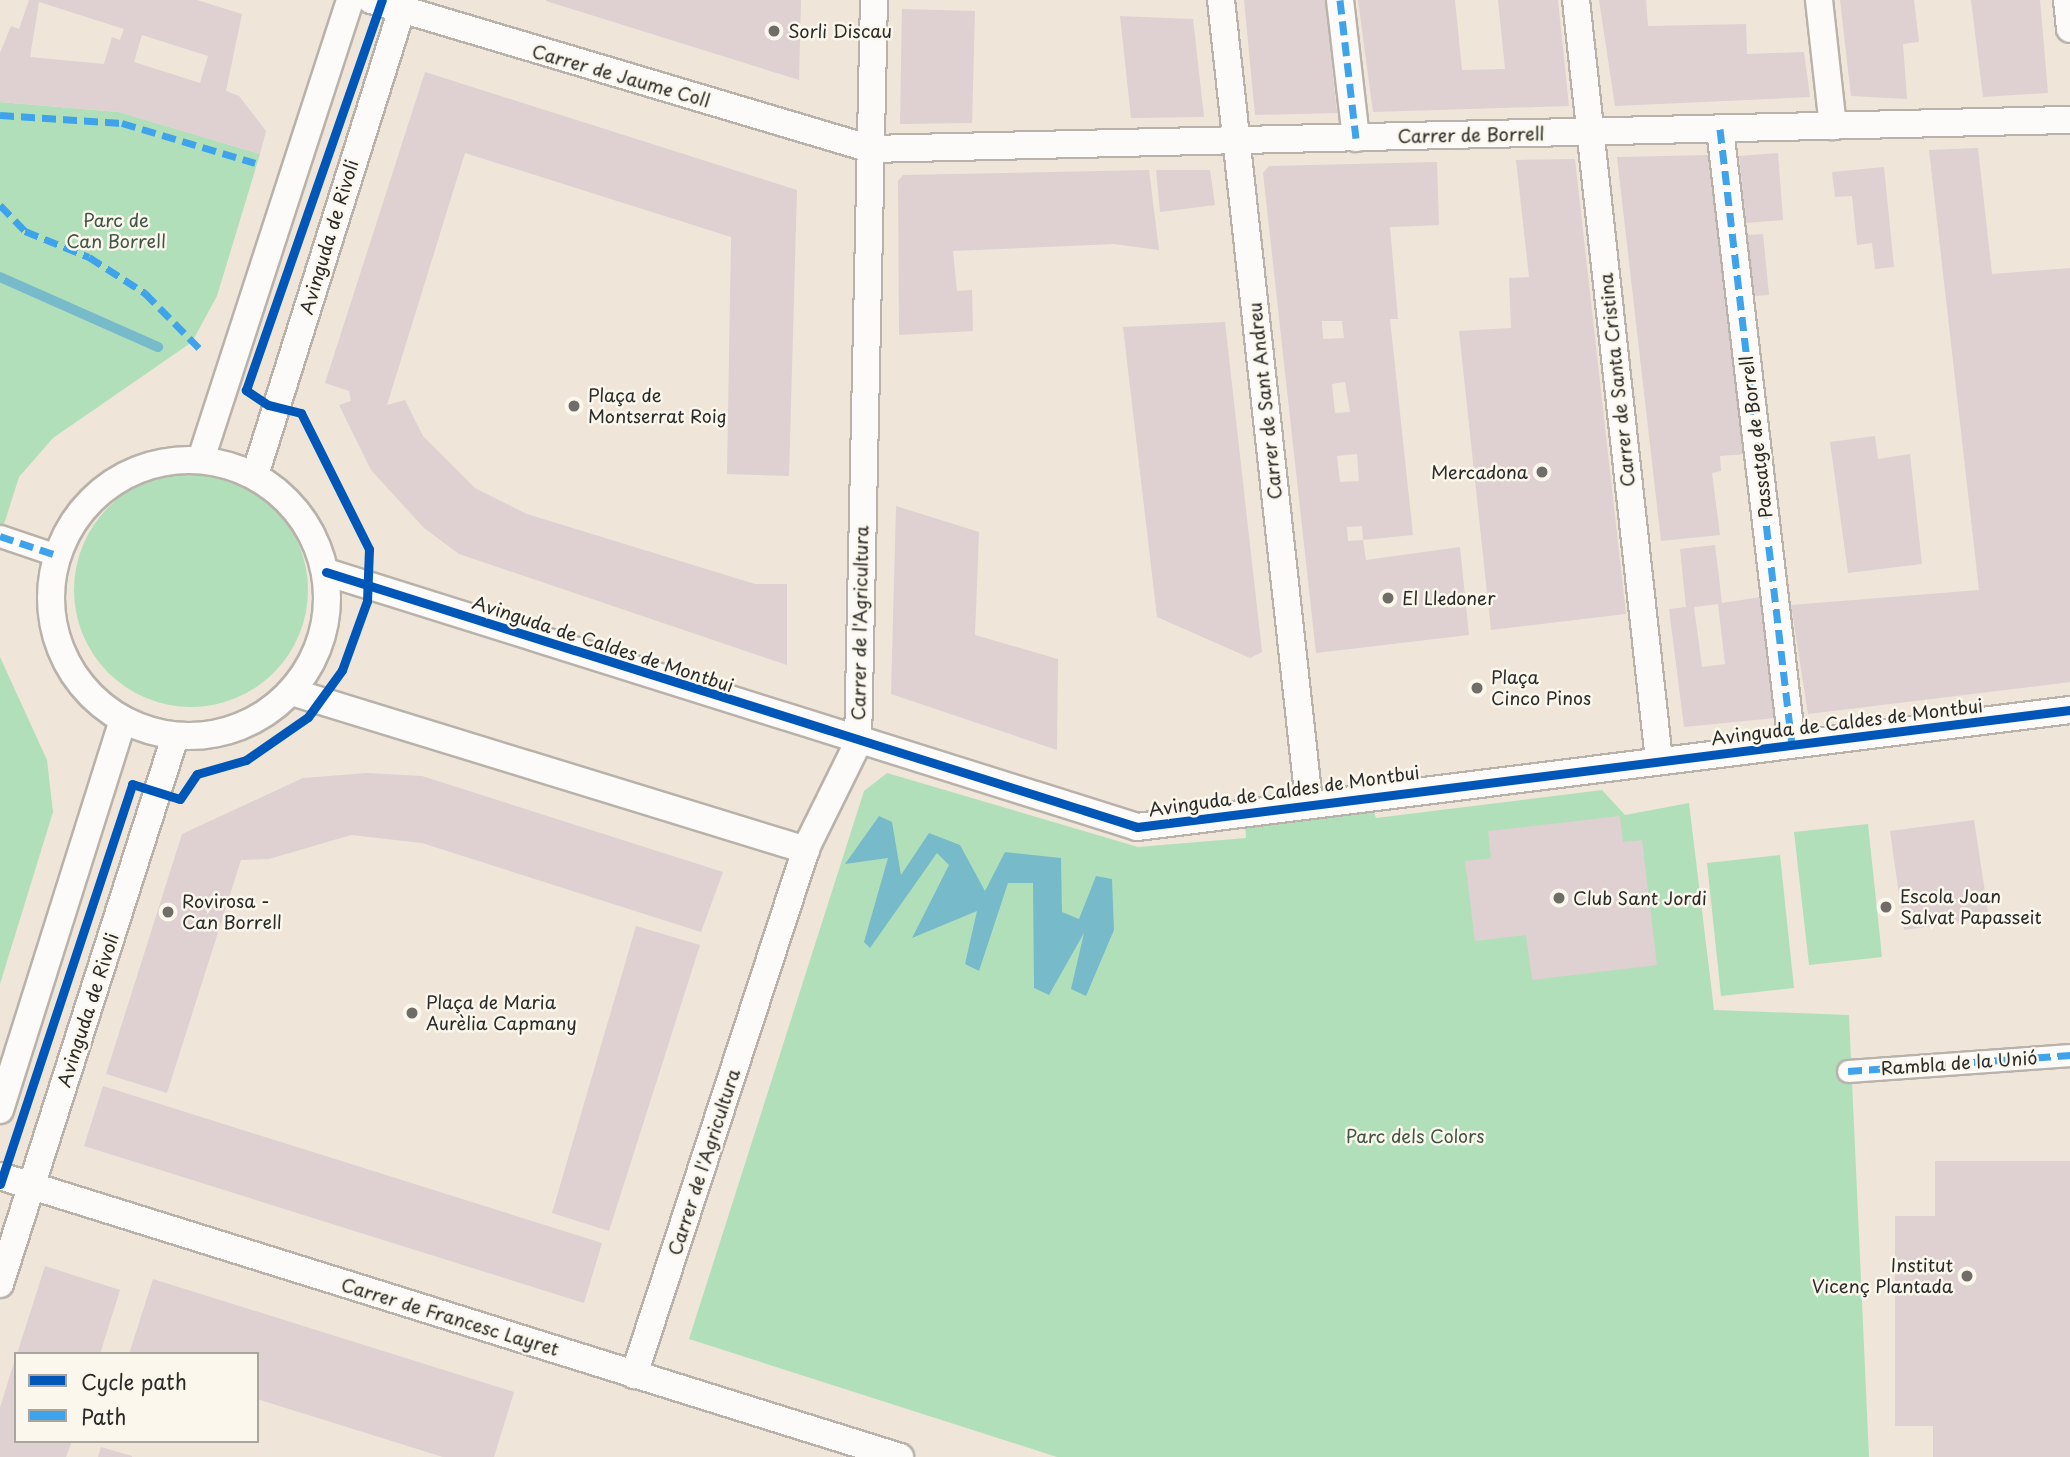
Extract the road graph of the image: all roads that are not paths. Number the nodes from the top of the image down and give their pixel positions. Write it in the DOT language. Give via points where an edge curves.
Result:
graph roads {
  1 [pos="350,0"];
  2 [pos="371,0"];
  3 [pos="874,0"];
  4 [pos="1221,0"];
  5 [pos="1340,0"];
  6 [pos="1576,0"];
  7 [pos="1819,0"];
  8 [pos="2067,0"];
  9 [pos="403,6"];
  10 [pos="2070,29"];
  11 [pos="2070,120"];
  12 [pos="1833,126"];
  13 [pos="1720,129"];
  14 [pos="1590,132"];
  15 [pos="1356,138"];
  16 [pos="1236,140"];
  17 [pos="871,149"];
  18 [pos="201,459"];
  19 [pos="255,475"];
  20 [pos="0,536"];
  21 [pos="56,555"];
  22 [pos="326,572"];
  23 [pos="292,692"];
  24 [pos="2070,710"];
  25 [pos="123,721"];
  26 [pos="175,737"];
  27 [pos="858,743"];
  28 [pos="1792,745"];
  29 [pos="1659,760"];
  30 [pos="1309,802"];
  31 [pos="806,850"];
  32 [pos="2070,1055"];
  33 [pos="1848,1071"];
  34 [pos="0,1110"];
  35 [pos="0,1176"];
  36 [pos="31,1186"];
  37 [pos="0,1284"];
  38 [pos="634,1375"];
  39 [pos="900,1457"];
  1 -- 18 [label="street"];
  2 -- 9 [label="street, Carrer de Jaume Coll"];
  3 -- 17 [label="street, Carrer de l'Agricultura"];
  4 -- 16 [label="street, Carrer de Sant Andreu"];
  5 -- 15 [label="street"];
  6 -- 14 [label="street, Carrer de Santa Cristina"];
  7 -- 12 [label="street"];
  8 -- 10 [label="street"];
  9 -- 17 [label="street, Carrer de Jaume Coll"];
  9 -- 19 [label="street, Avinguda de Rivoli"];
  11 -- 12 [label="street, Carrer de Borrell"];
  12 -- 13 [label="street, Carrer de Borrell"];
  13 -- 14 [label="street, Carrer de Borrell"];
  13 -- 28 [label="street, Passatge de Borrell"];
  14 -- 15 [label="street, Carrer de Borrell"];
  14 -- 29 [label="street, Carrer de Santa Cristina"];
  15 -- 16 [label="street, Carrer de Borrell"];
  16 -- 17 [label="street, Carrer de Borrell"];
  16 -- 30 [label="street, Carrer de Sant Andreu"];
  17 -- 27 [label="street, Carrer de l'Agricultura"];
  18 -- 19 [label="street"];
  18 -- 21 [label="street" via="154,462 112,481 78,513"];
  19 -- 22 [label="street" via="302,515"];
  20 -- 21 [label="street"];
  21 -- 25 [label="street" via="50,603 60,650 85,691"];
  22 -- 23 [label="street" via="327,615 316,656"];
  22 -- 27 [label="street, Avinguda de Caldes de Montbui"];
  23 -- 26 [label="street" via="239,728"];
  23 -- 31 [label="street"];
  24 -- 28 [label="street, Avinguda de Caldes de Montbui"];
  25 -- 26 [label="street"];
  25 -- 34 [label="street"];
  26 -- 36 [label="street, Avinguda de Rivoli"];
  27 -- 30 [label="street, Avinguda de Caldes de Montbui" via="1137,827"];
  27 -- 31 [label="street, Carrer de l'Agricultura"];
  28 -- 29 [label="street, Avinguda de Caldes de Montbui"];
  29 -- 30 [label="street, Avinguda de Caldes de Montbui"];
  31 -- 38 [label="street, Carrer de l'Agricultura"];
  32 -- 33 [label="street, Rambla de la Unió"];
  35 -- 36 [label="street, Carrer de Francesc Layret"];
  36 -- 37 [label="street, Avinguda de Rivoli"];
  36 -- 38 [label="street, Carrer de Francesc Layret"];
  38 -- 39 [label="street, Carrer de Francesc Layret"];
}
